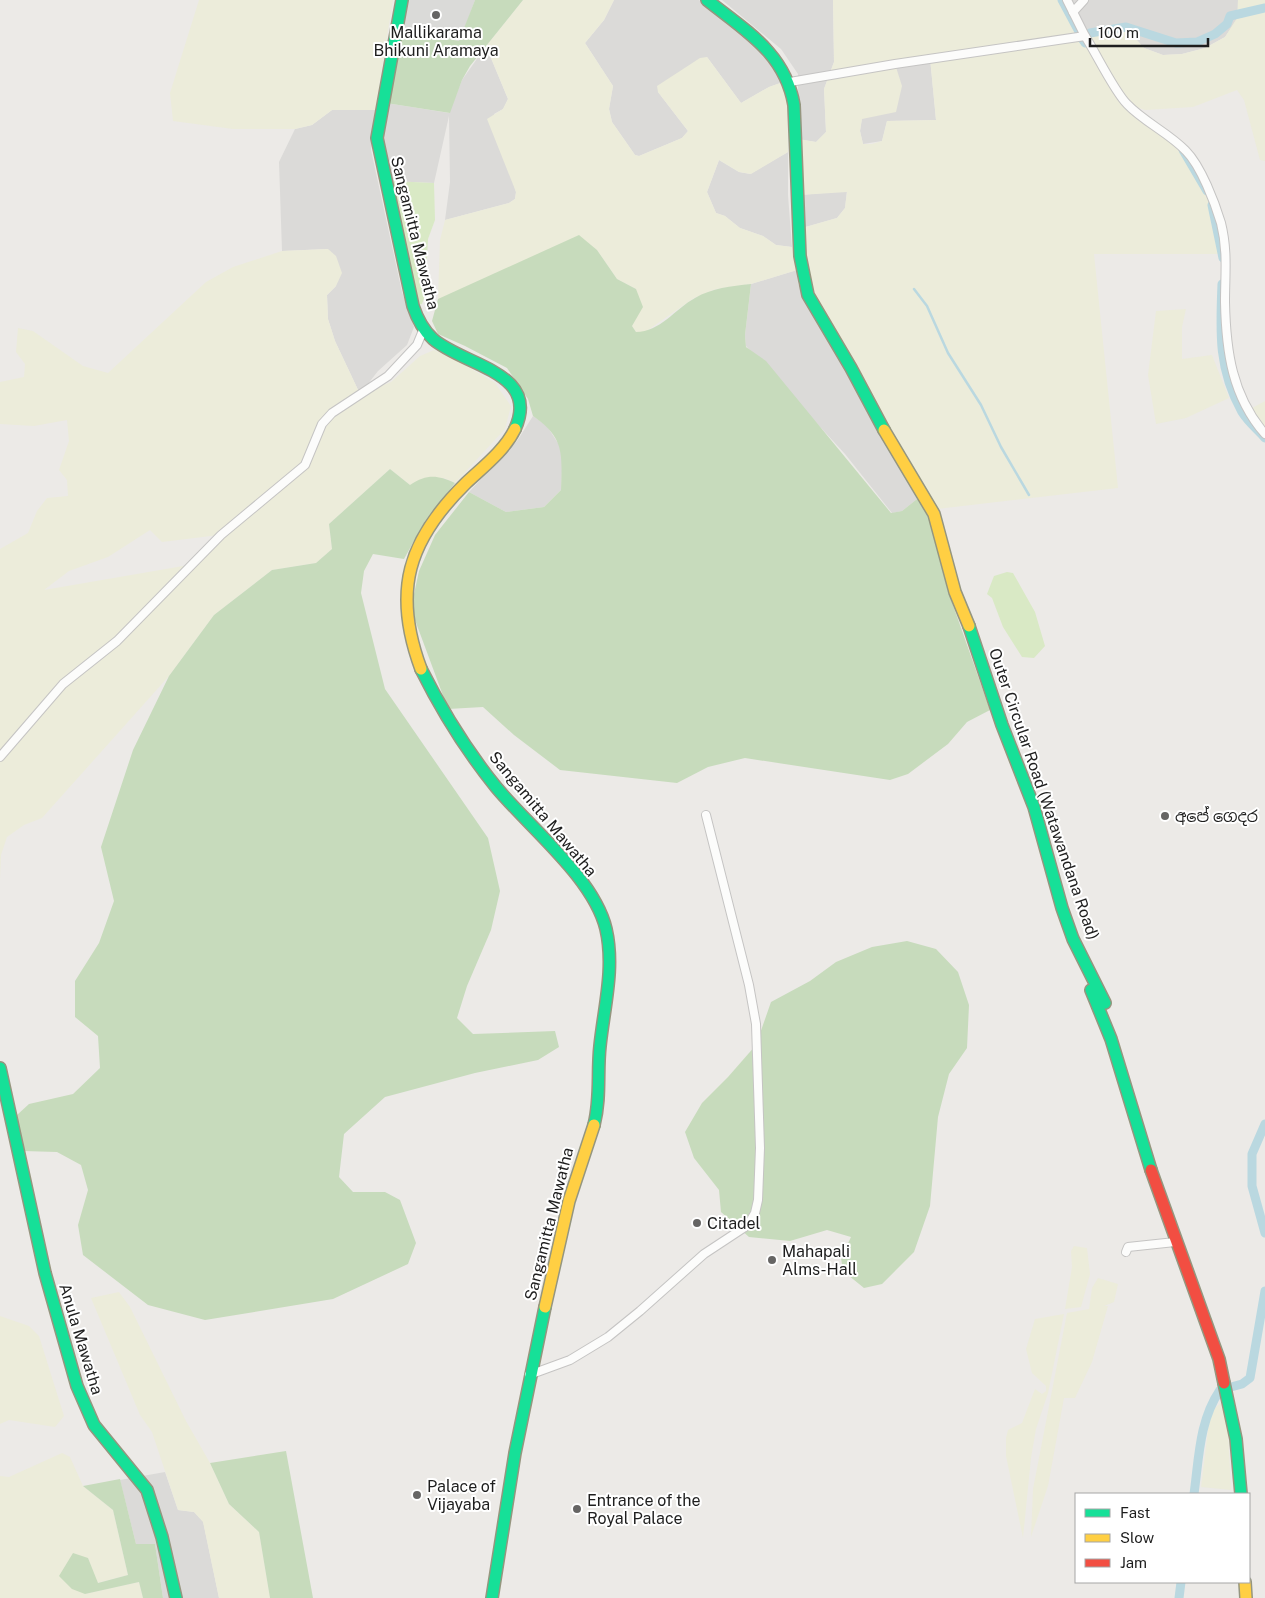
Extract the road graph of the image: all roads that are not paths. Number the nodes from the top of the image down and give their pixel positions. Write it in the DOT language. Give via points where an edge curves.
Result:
graph roads {
  1 [pos="402,0"];
  2 [pos="707,0"];
  3 [pos="1067,0"];
  4 [pos="1084,0"];
  5 [pos="1073,12"];
  6 [pos="1085,36"];
  7 [pos="790,82"];
  8 [pos="424,328"];
  9 [pos="1265,434"];
  10 [pos="0,757"];
  11 [pos="706,814"];
  12 [pos="0,1068"];
  13 [pos="1175,1242"];
  14 [pos="1126,1252"];
  15 [pos="529,1375"];
  16 [pos="1241,1493"];
  17 [pos="1245,1583"];
  18 [pos="176,1598"];
  19 [pos="492,1598"];
  20 [pos="1246,1598"];
  1 -- 8 [label="main road, Sangamitta Mawatha" via="378,118 377,138 410,295"];
  2 -- 7 [label="main road, Outer Circular Road (Watawandana Road)" via="771,52"];
  3 -- 5 [label="street"];
  4 -- 5 [label="street"];
  5 -- 6 [label="street"];
  6 -- 7 [label="street"];
  6 -- 9 [label="street" via="1126,103 1187,152 1212,196 1228,263 1225,301 1227,349 1243,403"];
  7 -- 13 [label="main road, Outer Circular Road (Watawandana Road)" via="800,256 808,296 937,523 955,592 1034,807 1073,939 1105,1003 1091,990 1111,1039"];
  8 -- 10 [label="street" via="417,345 388,376 332,413 322,424 305,464 220,535 117,641 63,684"];
  8 -- 15 [label="main road, Sangamitta Mawatha" via="439,344 507,379 517,393 521,409 519,423 512,435 445,505 415,555 406,592 411,638 446,716 492,784 579,880 600,912 609,945 598,1106 572,1188"];
  11 -- 15 [label="street" via="756,1024 760,1148 755,1213 748,1224 704,1254 608,1337 570,1360"];
  12 -- 18 [label="main road, Anula Mawatha" via="44,1273 77,1386 94,1425 147,1490"];
  13 -- 14 [label="street" via="1128,1247"];
  13 -- 16 [label="main road, Outer Circular Road (Watawandana Road)" via="1208,1323 1224,1378 1236,1440"];
  15 -- 19 [label="main road, Sangamitta Mawatha"];
  17 -- 20 [label="main road"];
}
